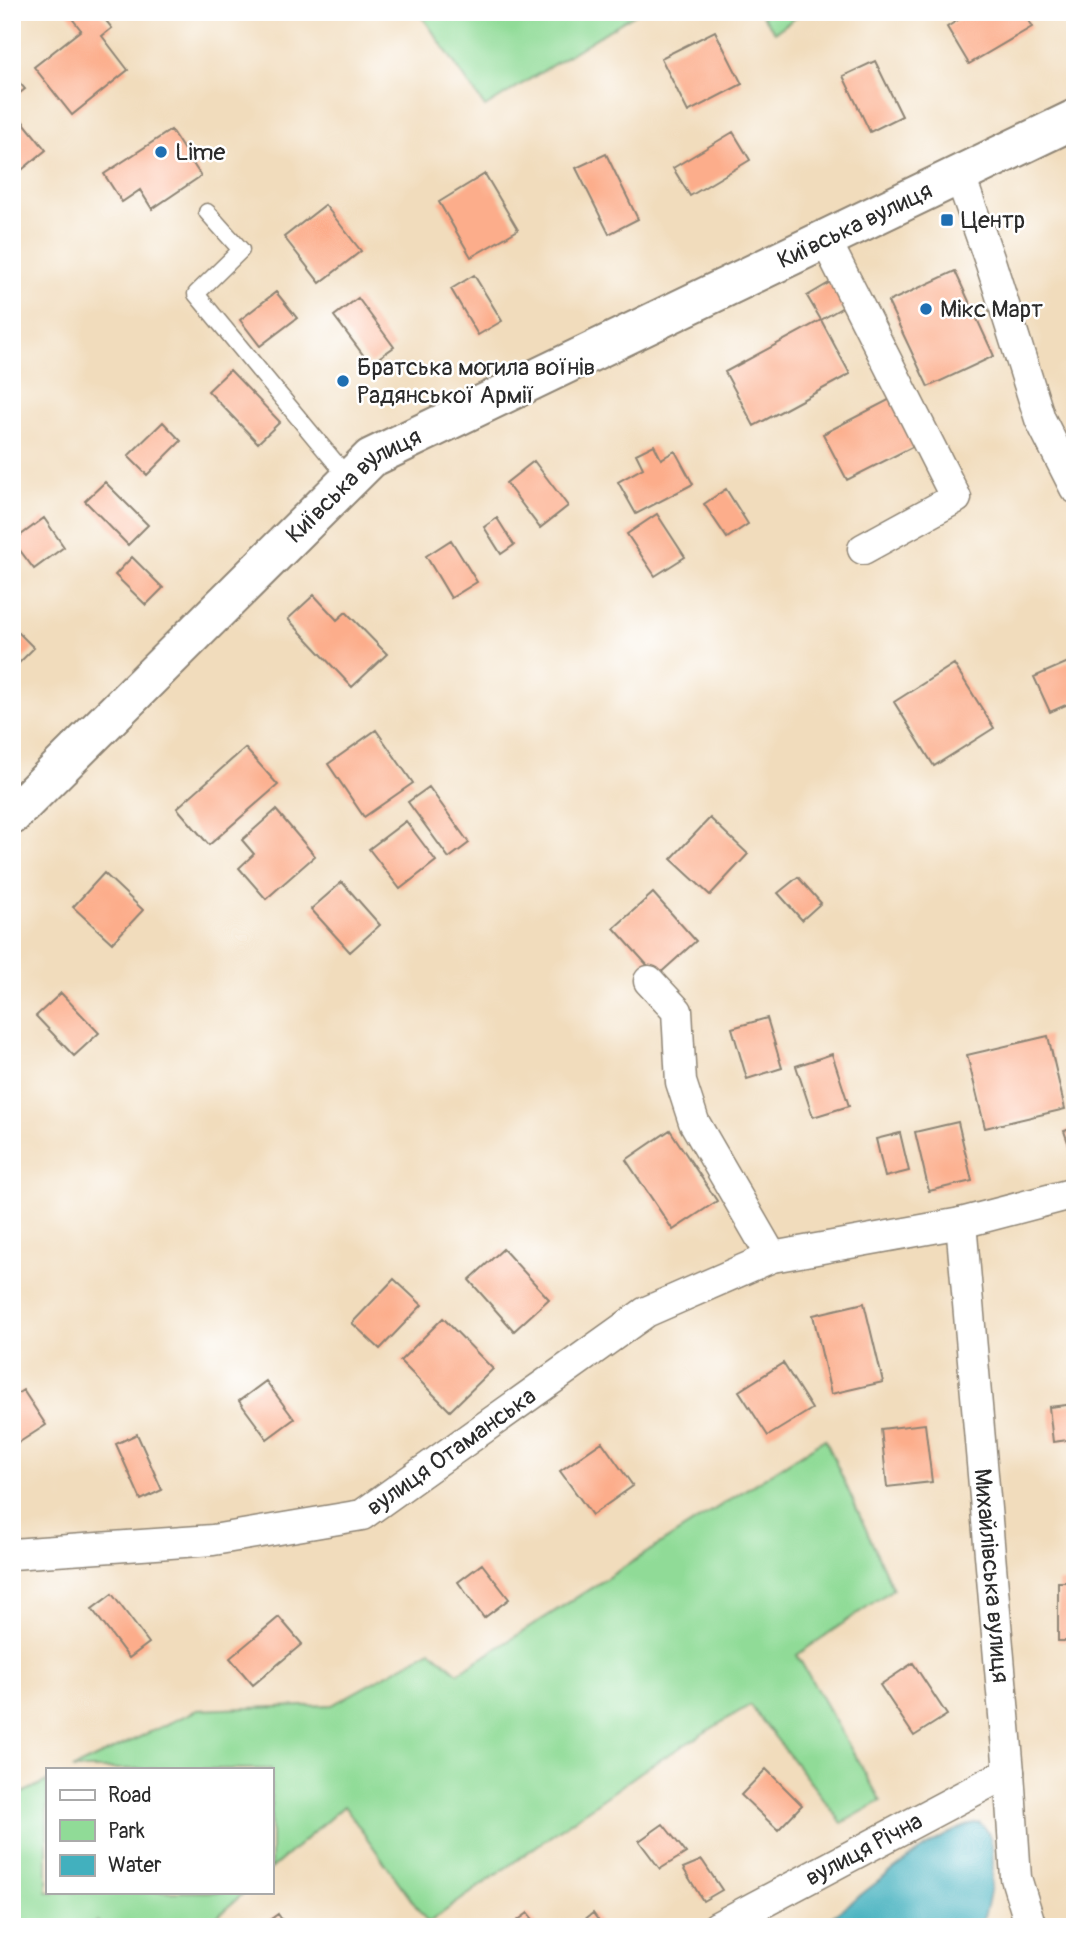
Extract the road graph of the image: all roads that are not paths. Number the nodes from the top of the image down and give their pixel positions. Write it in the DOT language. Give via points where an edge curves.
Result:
graph roads {
  1 [pos="1075,119"];
  2 [pos="959,173"];
  3 [pos="207,212"];
  4 [pos="825,239"];
  5 [pos="349,479"];
  6 [pos="1075,488"];
  7 [pos="863,548"];
  8 [pos="12,815"];
  9 [pos="649,981"];
  10 [pos="1075,1194"];
  11 [pos="961,1223"];
  12 [pos="772,1257"];
  13 [pos="12,1554"];
  14 [pos="1009,1772"];
  15 [pos="717,1927"];
  16 [pos="1031,1927"];
  1 -- 2 [label="street, Київська вулиця"];
  2 -- 4 [label="street, Київська вулиця"];
  2 -- 6 [label="street" via="1040,419"];
  3 -- 5 [label="lane" via="241,250 196,294"];
  4 -- 5 [label="street, Київська вулиця" via="371,458"];
  4 -- 7 [label="street" via="956,498"];
  5 -- 8 [label="street, Київська вулиця"];
  9 -- 12 [label="street" via="677,1012 681,1082 694,1122"];
  10 -- 11 [label="street, вулиця Отаманська"];
  11 -- 12 [label="street, вулиця Отаманська"];
  11 -- 14 [label="street, Михайлівська вулиця"];
  12 -- 13 [label="street, вулиця Отаманська" via="646,1312 362,1515 213,1540"];
  14 -- 15 [label="street, вулиця Річна"];
  14 -- 16 [label="street, Михайлівська вулиця" via="1016,1878"];
}
